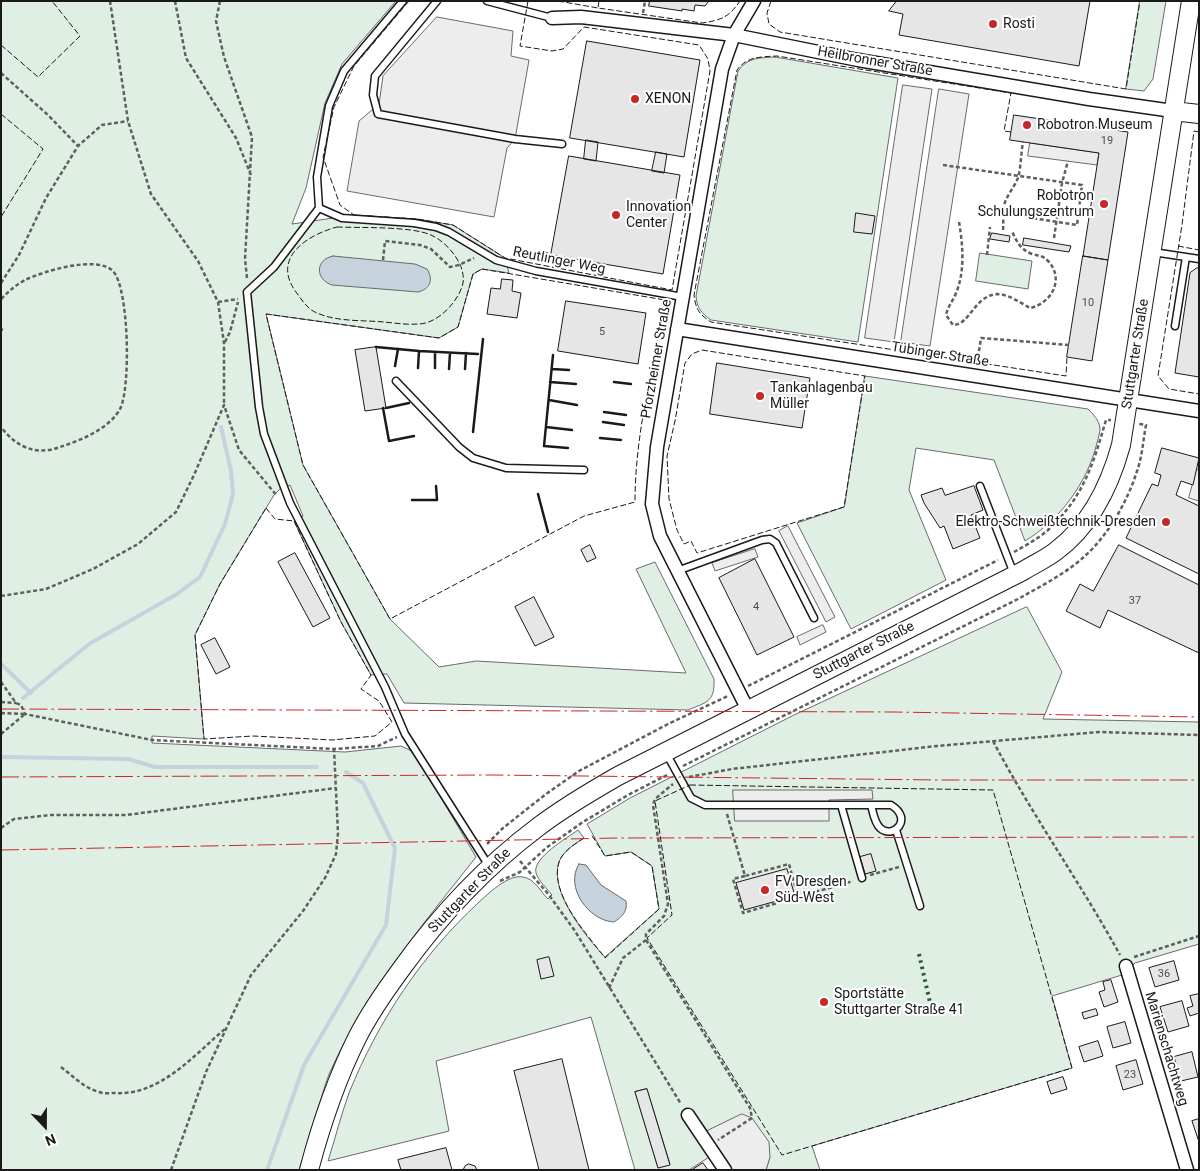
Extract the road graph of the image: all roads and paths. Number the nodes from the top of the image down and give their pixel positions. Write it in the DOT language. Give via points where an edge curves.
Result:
graph roads {
  1 [pos="110,1"];
  2 [pos="175,1"];
  3 [pos="220,1"];
  4 [pos="403,1"];
  5 [pos="437,1"];
  6 [pos="487,1"];
  7 [pos="645,1"];
  8 [pos="754,1"];
  9 [pos="1190,1"];
  10 [pos="643,15"];
  11 [pos="552,18"];
  12 [pos="734,35"];
  13 [pos="1,74"];
  14 [pos="1173,111"];
  15 [pos="1199,114"];
  16 [pos="128,121"];
  17 [pos="1023,142"];
  18 [pos="562,144"];
  19 [pos="78,146"];
  20 [pos="1068,161"];
  21 [pos="943,165"];
  22 [pos="251,176"];
  23 [pos="1018,176"];
  24 [pos="1062,182"];
  25 [pos="320,208"];
  26 [pos="1026,217"];
  27 [pos="959,222"];
  28 [pos="1056,223"];
  29 [pos="990,227"];
  30 [pos="1004,230"];
  31 [pos="1012,231"];
  32 [pos="1054,238"];
  33 [pos="1152,252"];
  34 [pos="484,253"];
  35 [pos="987,254"];
  36 [pos="1186,257"];
  37 [pos="1199,259"];
  38 [pos="383,260"];
  39 [pos="1,283"];
  40 [pos="247,292"];
  41 [pos="683,296"];
  42 [pos="1,298"];
  43 [pos="238,299"];
  44 [pos="218,302"];
  45 [pos="1175,326"];
  46 [pos="677,330"];
  47 [pos="224,343"];
  48 [pos="1069,345"];
  49 [pos="975,376"];
  50 [pos="396,381"];
  51 [pos="1129,399"];
  52 [pos="224,405"];
  53 [pos="1199,411"];
  54 [pos="1,427"];
  55 [pos="584,470"];
  56 [pos="980,486"];
  57 [pos="290,503"];
  58 [pos="677,571"];
  59 [pos="1014,575"];
  60 [pos="1,596"];
  61 [pos="814,618"];
  62 [pos="1,682"];
  63 [pos="1,702"];
  64 [pos="16,703"];
  65 [pos="748,710"];
  66 [pos="1,713"];
  67 [pos="25,714"];
  68 [pos="1,734"];
  69 [pos="406,734"];
  70 [pos="1199,735"];
  71 [pos="994,741"];
  72 [pos="334,749"];
  73 [pos="665,751"];
  74 [pos="680,778"];
  75 [pos="336,788"];
  76 [pos="724,805"];
  77 [pos="841,805"];
  78 [pos="871,806"];
  79 [pos="1,828"];
  80 [pos="896,830"];
  81 [pos="496,834"];
  82 [pos="509,850"];
  83 [pos="907,864"];
  84 [pos="525,867"];
  85 [pos="492,875"];
  86 [pos="745,876"];
  87 [pos="862,878"];
  88 [pos="798,897"];
  89 [pos="920,906"];
  90 [pos="1199,936"];
  91 [pos="646,940"];
  92 [pos="1126,966"];
  93 [pos="609,988"];
  94 [pos="227,1027"];
  95 [pos="60,1067"];
  96 [pos="688,1115"];
  97 [pos="709,1146"];
  98 [pos="171,1170"];
  99 [pos="309,1170"];
  100 [pos="725,1170"];
  101 [pos="1187,1170"];
  1 -- 16 [label="path"];
  2 -- 22 [label="path" via="186,58 236,138"];
  3 -- 22 [label="path" via="216,21 224,57 252,137"];
  4 -- 25 [label="lane" via="344,71 328,106 317,177"];
  5 -- 18 [label="lane" via="375,76 372,95 378,114 515,139"];
  6 -- 11 [label="lane"];
  7 -- 10 [label="path"];
  8 -- 12 [label="street, Pforzheimer Straße"];
  9 -- 14 [label="main road, Stuttgarter Straße"];
  11 -- 12 [label="street, Heilbronner Straße" via="581,16"];
  12 -- 14 [label="street, Heilbronner Straße" via="858,60"];
  12 -- 41 [label="street, Pforzheimer Straße" via="722,69"];
  13 -- 19 [label="path" via="48,114"];
  14 -- 15 [label="main road, Heilbronner Straße"];
  14 -- 33 [label="main road, Stuttgarter Straße"];
  16 -- 19 [label="path" via="102,125"];
  16 -- 44 [label="path" via="151,194 198,261"];
  17 -- 23 [label="path"];
  19 -- 39 [label="path"];
  20 -- 24 [label="path"];
  21 -- 23 [label="path"];
  22 -- 40 [label="path" via="245,259"];
  23 -- 24 [label="path"];
  23 -- 30 [label="path" via="1003,208"];
  24 -- 28 [label="path"];
  24 -- 28 [label="path" via="1082,185 1077,225"];
  25 -- 34 [label="lane, Reutlinger Weg" via="342,218 436,227"];
  25 -- 40 [label="lane" via="274,267"];
  26 -- 28 [label="path"];
  27 -- 31 [label="path" via="961,274 957,293 946,315 953,325 964,321 979,302 998,294 1030,308 1044,304 1051,296 1055,277 1048,260 1016,243"];
  28 -- 32 [label="path"];
  29 -- 35 [label="path"];
  33 -- 36 [label="lane"];
  33 -- 51 [label="main road, Stuttgarter Straße"];
  34 -- 38 [label="path" via="450,267 431,249 385,241"];
  34 -- 41 [label="lane, Reutlinger Weg" via="496,260 536,271"];
  36 -- 37 [label="lane"];
  36 -- 45 [label="lane"];
  40 -- 43 [label="path"];
  40 -- 57 [label="lane" via="264,434"];
  41 -- 46 [label="street, Pforzheimer Straße"];
  42 -- 54 [label="path" via="12,288 40,274 75,265 103,265 113,271 122,294 127,370 124,401 119,410 106,424 76,440 49,451 37,451 18,445"];
  43 -- 44 [label="path"];
  43 -- 47 [label="path"];
  44 -- 47 [label="path"];
  46 -- 49 [label="street, Tübinger Straße"];
  46 -- 58 [label="street, Pforzheimer Straße" via="657,447 652,504 660,536"];
  47 -- 52 [label="path"];
  48 -- 49 [label="path" via="981,338"];
  49 -- 51 [label="street, Tübinger Straße"];
  50 -- 55 [label="lane" via="473,458 506,468"];
  51 -- 53 [label="street, Tübinger Straße"];
  51 -- 59 [label="main road, Stuttgarter Straße" via="1115,467 1088,517 1056,551"];
  52 -- 57 [label="path" via="239,450 274,495"];
  52 -- 60 [label="path" via="176,512 138,544 92,569 46,589"];
  56 -- 59 [label="lane"];
  57 -- 69 [label="lane"];
  58 -- 61 [label="lane" via="770,539 776,543"];
  58 -- 65 [label="street, Pforzheimer Straße"];
  59 -- 65 [label="main road, Stuttgarter Straße"];
  62 -- 64 [label="path"];
  63 -- 64 [label="path"];
  64 -- 67 [label="path"];
  65 -- 73 [label="main road, Stuttgarter Straße"];
  66 -- 67 [label="path"];
  67 -- 68 [label="path"];
  67 -- 72 [label="path" via="152,740"];
  69 -- 72 [label="path" via="378,746"];
  69 -- 85 [label="lane"];
  70 -- 71 [label="path" via="1099,732"];
  71 -- 74 [label="path" via="732,769"];
  71 -- 92 [label="path"];
  72 -- 75 [label="path"];
  73 -- 74 [label="lane"];
  73 -- 82 [label="main road, Stuttgarter Straße" via="572,803"];
  74 -- 76 [label="lane" via="691,798 705,804"];
  74 -- 91 [label="path" via="654,799 668,904 664,916 646,934"];
  75 -- 79 [label="path" via="126,815 51,815 14,819"];
  75 -- 94 [label="path" via="336,854 325,878 303,911 251,975"];
  76 -- 77 [label="lane"];
  76 -- 86 [label="path"];
  77 -- 78 [label="lane"];
  77 -- 87 [label="lane"];
  78 -- 80 [label="lane" via="881,829 888,832"];
  78 -- 80 [label="lane" via="891,805 898,810 902,816"];
  80 -- 83 [label="lane"];
  81 -- 82 [label="path"];
  82 -- 84 [label="path"];
  82 -- 85 [label="main road, Stuttgarter Straße"];
  83 -- 87 [label="path"];
  83 -- 89 [label="lane"];
  84 -- 85 [label="path" via="520,872"];
  84 -- 93 [label="path" via="575,931"];
  85 -- 99 [label="main road, Stuttgarter Straße" via="442,916 384,992 357,1038 336,1086"];
  86 -- 88 [label="path" via="789,864"];
  86 -- 88 [label="path" via="733,879 743,914"];
  87 -- 88 [label="path"];
  90 -- 92 [label="path" via="1133,957"];
  91 -- 93 [label="path" via="623,958"];
  91 -- 97 [label="path" via="750,1108 752,1118"];
  92 -- 101 [label="street, Marienschachtweg"];
  93 -- 96 [label="path"];
  94 -- 95 [label="path" via="166,1078 127,1094 100,1093"];
  94 -- 98 [label="path" via="206,1072"];
  96 -- 97 [label="street"];
  97 -- 100 [label="street"];
}
